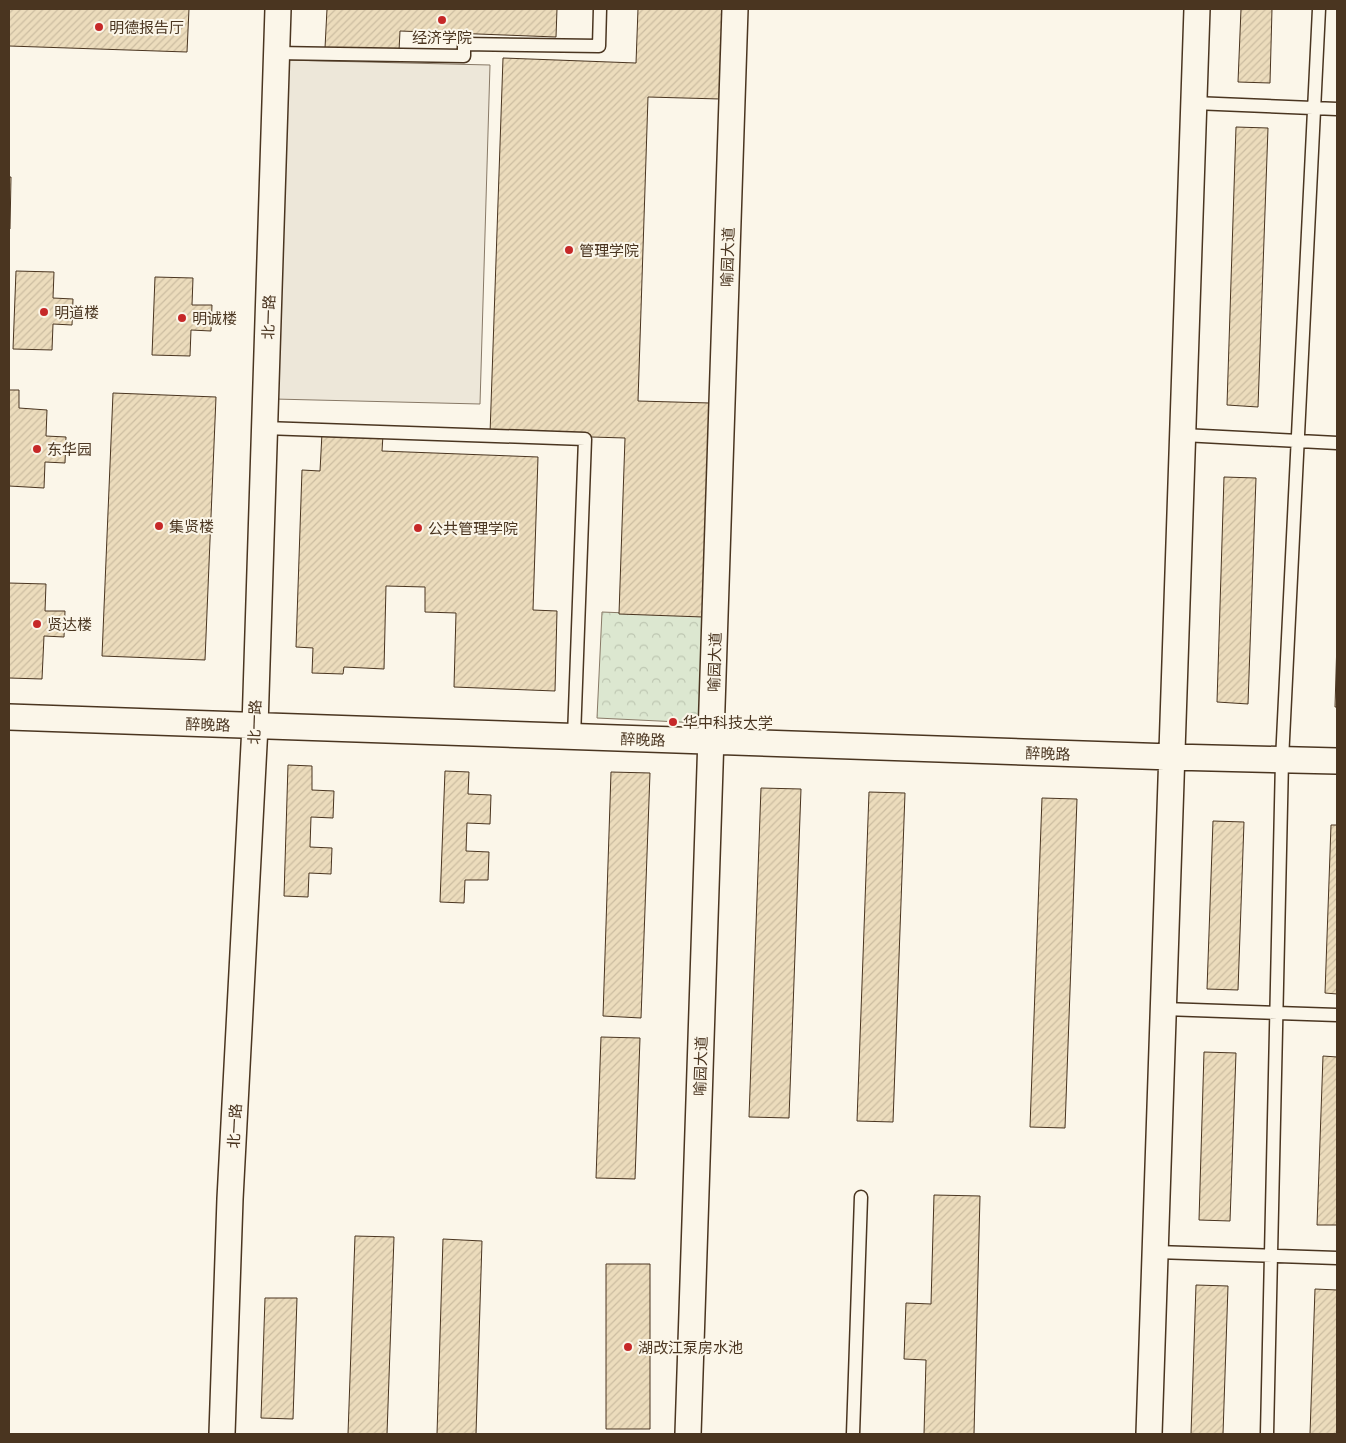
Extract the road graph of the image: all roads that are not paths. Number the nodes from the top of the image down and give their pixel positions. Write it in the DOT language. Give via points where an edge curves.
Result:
graph roads {
  1 [pos="278,9"];
  2 [pos="600,9"];
  3 [pos="735,9"];
  4 [pos="1197,9"];
  5 [pos="1319,9"];
  6 [pos="276,53"];
  7 [pos="1194,103"];
  8 [pos="1314,108"];
  9 [pos="1337,109"];
  10 [pos="264,428"];
  11 [pos="1183,435"];
  12 [pos="1298,441"];
  13 [pos="1337,443"];
  14 [pos="9,718"];
  15 [pos="255,726"];
  16 [pos="574,737"];
  17 [pos="711,742"];
  18 [pos="1172,757"];
  19 [pos="1282,760"];
  20 [pos="1337,761"];
  21 [pos="1164,1010"];
  22 [pos="1276,1013"];
  23 [pos="1337,1015"];
  24 [pos="861,1197"];
  25 [pos="1156,1252"];
  26 [pos="1271,1256"];
  27 [pos="1337,1258"];
  28 [pos="222,1434"];
  29 [pos="688,1434"];
  30 [pos="853,1434"];
  31 [pos="1149,1434"];
  32 [pos="1267,1434"];
  1 -- 6 [label="street, 北一路"];
  2 -- 6 [label="lane" via="599,46 464,44 464,56"];
  3 -- 17 [label="street, 喻园大道"];
  4 -- 7 [label="street"];
  5 -- 8 [label="lane"];
  6 -- 10 [label="street, 北一路"];
  7 -- 8 [label="lane"];
  7 -- 11 [label="street"];
  8 -- 9 [label="lane"];
  8 -- 12 [label="lane"];
  10 -- 15 [label="street, 北一路"];
  10 -- 16 [label="lane" via="585,439"];
  11 -- 12 [label="lane"];
  11 -- 18 [label="street"];
  12 -- 13 [label="lane"];
  12 -- 19 [label="lane"];
  14 -- 15 [label="street, 醉晚路"];
  15 -- 16 [label="street, 醉晚路"];
  15 -- 28 [label="street, 北一路" via="230,1198"];
  16 -- 17 [label="street, 醉晚路"];
  17 -- 18 [label="street, 醉晚路"];
  17 -- 29 [label="street, 喻园大道"];
  18 -- 19 [label="street, 醉晚路"];
  18 -- 21 [label="street"];
  19 -- 20 [label="street, 醉晚路"];
  19 -- 22 [label="lane"];
  21 -- 22 [label="lane"];
  21 -- 25 [label="street"];
  22 -- 23 [label="lane"];
  22 -- 26 [label="lane"];
  24 -- 30 [label="lane"];
  25 -- 26 [label="lane"];
  25 -- 31 [label="street"];
  26 -- 27 [label="lane"];
  26 -- 32 [label="lane"];
}
